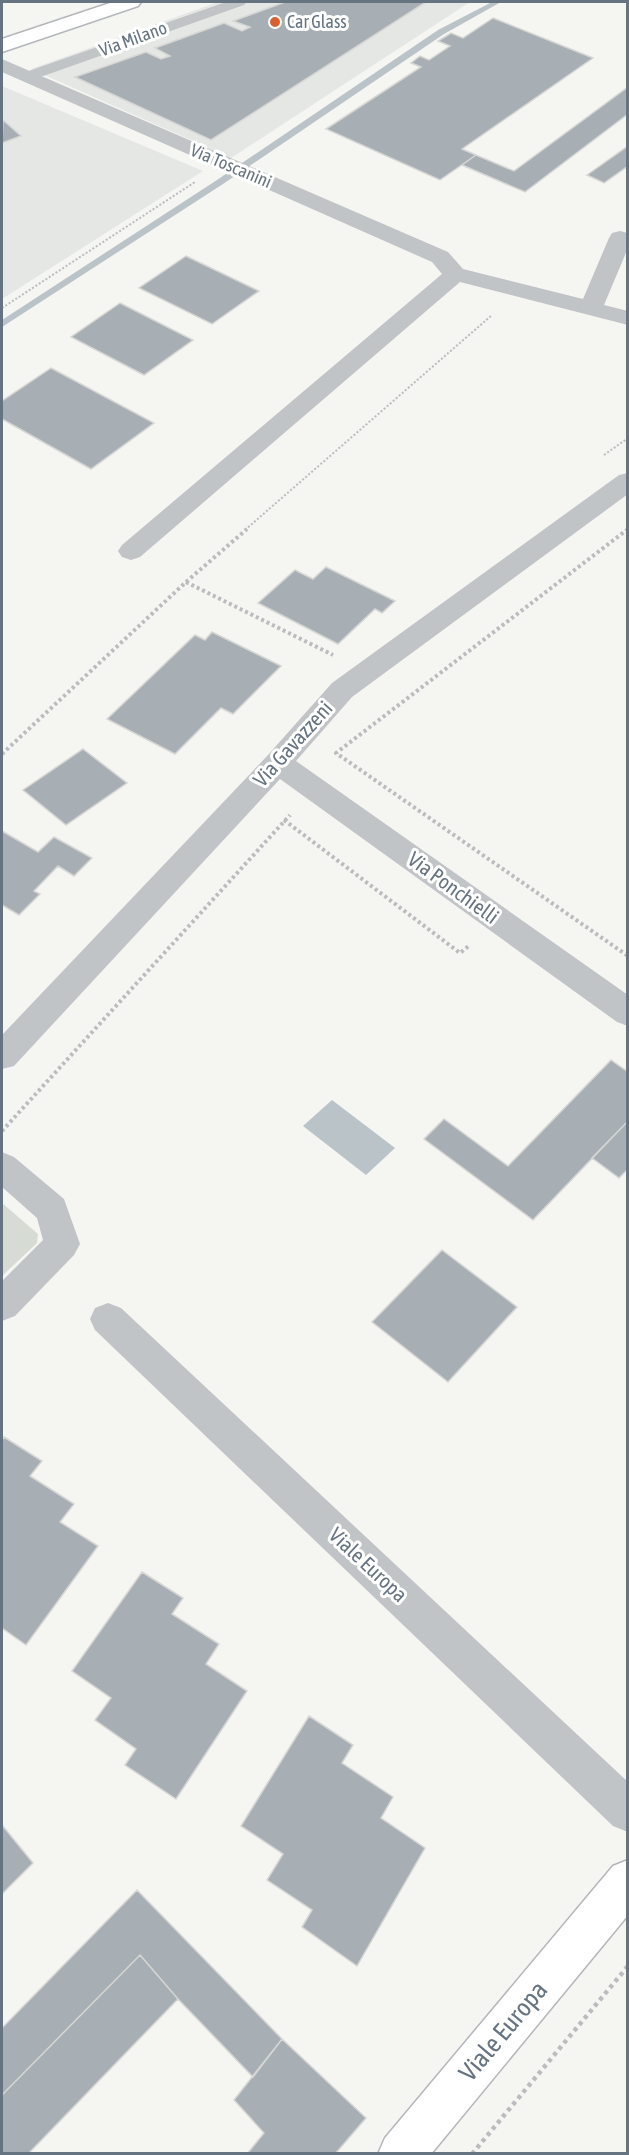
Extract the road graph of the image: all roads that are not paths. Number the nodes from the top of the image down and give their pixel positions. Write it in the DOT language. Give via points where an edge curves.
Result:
graph roads {
  1 [pos="131,2"];
  2 [pos="239,2"];
  3 [pos="2,46"];
  4 [pos="2,65"];
  5 [pos="27,77"];
  6 [pos="620,238"];
  7 [pos="455,274"];
  8 [pos="591,309"];
  9 [pos="627,318"];
  10 [pos="627,480"];
  11 [pos="131,552"];
  12 [pos="278,764"];
  13 [pos="627,1014"];
  14 [pos="2,1056"];
  15 [pos="2,1167"];
  16 [pos="2,1305"];
  17 [pos="108,1319"];
  18 [pos="627,1811"];
  19 [pos="627,1881"];
  20 [pos="401,2154"];
  1 -- 3 [label="street, Via Milano"];
  2 -- 5 [label="lane, Via Milano"];
  4 -- 5 [label="street, Via Toscanini"];
  5 -- 7 [label="street, Via Toscanini" via="440,257"];
  6 -- 8 [label="street"];
  7 -- 8 [label="street, Via Toscanini"];
  7 -- 11 [label="street"];
  8 -- 9 [label="street, Via Toscanini"];
  10 -- 12 [label="street, Via Gavazzeni" via="342,690"];
  12 -- 13 [label="street, Via Ponchielli"];
  12 -- 14 [label="street, Via Gavazzeni"];
  15 -- 16 [label="street" via="52,1210 62,1244"];
  17 -- 18 [label="street, Viale Europa"];
  19 -- 20 [label="street, Viale Europa"];
}
